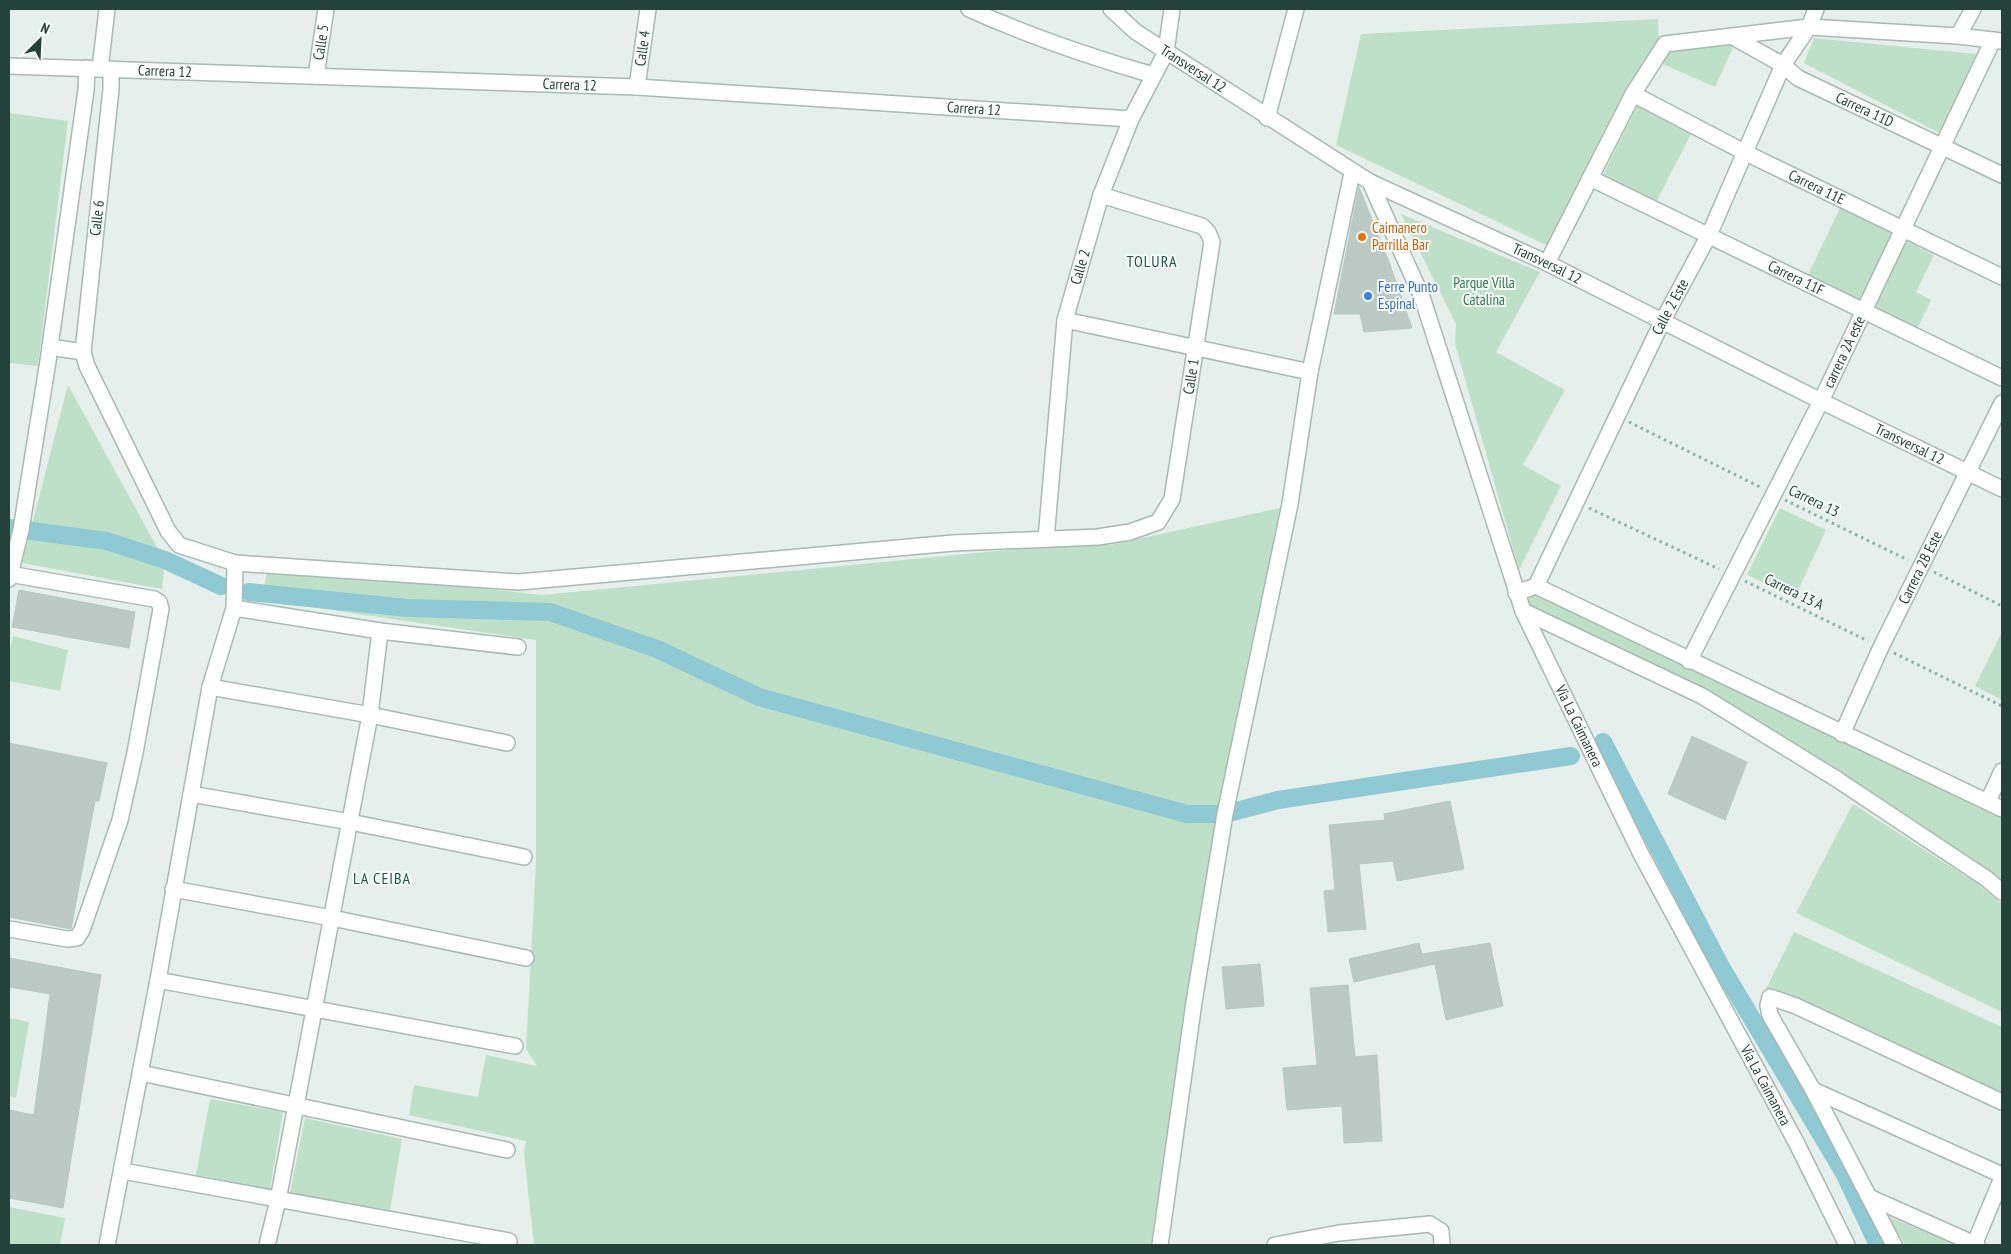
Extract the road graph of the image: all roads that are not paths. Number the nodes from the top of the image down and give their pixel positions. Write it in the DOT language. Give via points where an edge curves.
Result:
graph roads {
  1 [pos="107,9"];
  2 [pos="326,9"];
  3 [pos="648,9"];
  4 [pos="970,9"];
  5 [pos="1111,9"];
  6 [pos="1172,9"];
  7 [pos="1296,9"];
  8 [pos="1816,9"];
  9 [pos="1973,9"];
  10 [pos="1809,27"];
  11 [pos="1958,36"];
  12 [pos="1733,37"];
  13 [pos="1998,41"];
  14 [pos="1166,52"];
  15 [pos="1783,65"];
  16 [pos="9,66"];
  17 [pos="99,69"];
  18 [pos="1153,75"];
  19 [pos="316,76"];
  20 [pos="637,87"];
  21 [pos="1633,94"];
  22 [pos="1267,118"];
  23 [pos="1131,120"];
  24 [pos="1943,145"];
  25 [pos="1746,153"];
  26 [pos="1352,172"];
  27 [pos="2002,175"];
  28 [pos="1590,178"];
  29 [pos="1370,182"];
  30 [pos="1100,195"];
  31 [pos="1903,229"];
  32 [pos="1709,234"];
  33 [pos="1548,263"];
  34 [pos="2002,277"];
  35 [pos="1864,311"];
  36 [pos="1065,320"];
  37 [pos="1662,322"];
  38 [pos="50,347"];
  39 [pos="1197,348"];
  40 [pos="85,359"];
  41 [pos="1310,372"];
  42 [pos="2002,378"];
  43 [pos="1820,401"];
  44 [pos="2002,403"];
  45 [pos="1969,473"];
  46 [pos="2002,489"];
  47 [pos="1046,539"];
  48 [pos="235,563"];
  49 [pos="9,576"];
  50 [pos="1536,586"];
  51 [pos="1516,593"];
  52 [pos="234,608"];
  53 [pos="1523,611"];
  54 [pos="380,631"];
  55 [pos="518,647"];
  56 [pos="1689,661"];
  57 [pos="210,687"];
  58 [pos="370,715"];
  59 [pos="1842,734"];
  60 [pos="507,743"];
  61 [pos="2002,771"];
  62 [pos="191,794"];
  63 [pos="1988,801"];
  64 [pos="2002,809"];
  65 [pos="350,822"];
  66 [pos="524,857"];
  67 [pos="173,889"];
  68 [pos="2002,892"];
  69 [pos="332,918"];
  70 [pos="9,929"];
  71 [pos="526,958"];
  72 [pos="158,980"];
  73 [pos="314,1010"];
  74 [pos="515,1046"];
  75 [pos="141,1073"];
  76 [pos="1813,1090"];
  77 [pos="2002,1102"];
  78 [pos="296,1105"];
  79 [pos="507,1150"];
  80 [pos="123,1171"];
  81 [pos="2002,1176"];
  82 [pos="1869,1197"];
  83 [pos="278,1200"];
  84 [pos="1340,1239"];
  85 [pos="510,1240"];
  86 [pos="107,1245"];
  87 [pos="267,1245"];
  88 [pos="1160,1245"];
  89 [pos="1275,1245"];
  90 [pos="1442,1245"];
  91 [pos="1847,1245"];
  92 [pos="1894,1245"];
  93 [pos="1975,1245"];
  1 -- 17 [label="street, Calle 6"];
  2 -- 19 [label="street, Calle 5"];
  3 -- 20 [label="street, Calle 4"];
  4 -- 18 [label="street" via="1086,56"];
  5 -- 14 [label="street, Transversal 12" via="1136,32"];
  6 -- 14 [label="street, Calle 2"];
  7 -- 22 [label="street"];
  8 -- 10 [label="street, Calle 2 Este"];
  9 -- 11 [label="street"];
  10 -- 11 [label="street"];
  10 -- 12 [label="street"];
  10 -- 15 [label="street, Calle 2 Este"];
  11 -- 13 [label="street"];
  12 -- 15 [label="street, Carrera 11D"];
  12 -- 21 [label="street" via="1665,44"];
  13 -- 24 [label="street, carrera 2A este"];
  14 -- 18 [label="street, Calle 2"];
  14 -- 22 [label="street, Transversal 12"];
  15 -- 24 [label="street, Carrera 11D" via="1798,78"];
  15 -- 25 [label="street, Calle 2 Este"];
  16 -- 17 [label="street, Carrera 12"];
  17 -- 19 [label="street, Carrera 12"];
  17 -- 38 [label="street" via="86,90"];
  17 -- 40 [label="street, Calle 6" via="111,89"];
  18 -- 23 [label="street, Calle 2"];
  19 -- 20 [label="street, Carrera 12"];
  20 -- 23 [label="street, Carrera 12"];
  21 -- 25 [label="street, Carrera 11E"];
  21 -- 28 [label="street"];
  22 -- 26 [label="street, Transversal 12"];
  23 -- 30 [label="street, Calle 2"];
  24 -- 27 [label="street, Carrera 11D"];
  24 -- 31 [label="street, carrera 2A este"];
  25 -- 31 [label="street, Carrera 11E"];
  25 -- 32 [label="street, Calle 2 Este"];
  26 -- 29 [label="street, Transversal 12"];
  26 -- 41 [label="street"];
  28 -- 32 [label="street, Carrera 11F"];
  28 -- 33 [label="street"];
  29 -- 33 [label="street, Transversal 12"];
  29 -- 51 [label="street, Vía La Caimanera" via="1422,297"];
  30 -- 36 [label="street, Calle 2"];
  30 -- 39 [label="street, Calle 1" via="1202,226 1208,232 1212,242"];
  31 -- 34 [label="street, Carrera 11E"];
  31 -- 35 [label="street, carrera 2A este"];
  32 -- 35 [label="street, Carrera 11F"];
  32 -- 37 [label="street, Calle 2 Este"];
  33 -- 37 [label="street, Transversal 12"];
  35 -- 42 [label="street, Carrera 11F"];
  35 -- 43 [label="street, carrera 2A este"];
  36 -- 39 [label="street"];
  36 -- 47 [label="street, Calle 2"];
  37 -- 43 [label="street, Transversal 12"];
  37 -- 50 [label="street, Calle 2 Este"];
  38 -- 40 [label="street"];
  38 -- 49 [label="street" via="21,530"];
  39 -- 41 [label="street"];
  39 -- 47 [label="street, Calle 1" via="1172,499 1158,522 1130,532 1098,537"];
  40 -- 48 [label="street" via="168,531 179,545"];
  41 -- 88 [label="street" via="1290,504 1225,814 1194,1002"];
  43 -- 45 [label="street, Transversal 12"];
  43 -- 56 [label="street, carrera 2A este"];
  44 -- 45 [label="street, Carrera 2B Este"];
  45 -- 46 [label="street, Transversal 12"];
  45 -- 59 [label="street, Carrera 2B Este" via="1881,647"];
  47 -- 48 [label="street" via="953,543 519,582"];
  48 -- 52 [label="street"];
  49 -- 70 [label="street" via="154,599 161,609 120,820 82,930 77,938 67,939"];
  50 -- 51 [label="street"];
  50 -- 56 [label="street"];
  51 -- 53 [label="street, Vía La Caimanera"];
  52 -- 54 [label="street"];
  52 -- 57 [label="street"];
  53 -- 68 [label="street" via="1702,696 1836,778"];
  53 -- 91 [label="street, Vía La Caimanera" via="1641,854 1796,1142"];
  54 -- 55 [label="street"];
  54 -- 58 [label="street"];
  56 -- 59 [label="street"];
  57 -- 58 [label="street"];
  57 -- 62 [label="street"];
  58 -- 60 [label="street"];
  58 -- 65 [label="street"];
  59 -- 63 [label="street"];
  61 -- 63 [label="street"];
  62 -- 65 [label="street"];
  62 -- 67 [label="street"];
  63 -- 64 [label="street"];
  65 -- 66 [label="street"];
  65 -- 69 [label="street"];
  67 -- 69 [label="street"];
  67 -- 72 [label="street"];
  69 -- 71 [label="street"];
  69 -- 73 [label="street"];
  72 -- 73 [label="street"];
  72 -- 75 [label="street"];
  73 -- 74 [label="street"];
  73 -- 78 [label="street"];
  75 -- 78 [label="street"];
  75 -- 80 [label="street"];
  76 -- 77 [label="street" via="1770,1015 1770,997 1796,1006"];
  76 -- 81 [label="street"];
  76 -- 82 [label="street"];
  78 -- 79 [label="street"];
  78 -- 83 [label="street"];
  80 -- 83 [label="street"];
  80 -- 86 [label="street"];
  81 -- 93 [label="street"];
  82 -- 92 [label="street"];
  82 -- 93 [label="street"];
  83 -- 85 [label="street"];
  83 -- 87 [label="street"];
  84 -- 89 [label="street"];
  84 -- 90 [label="street" via="1430,1224 1441,1232"];
}
